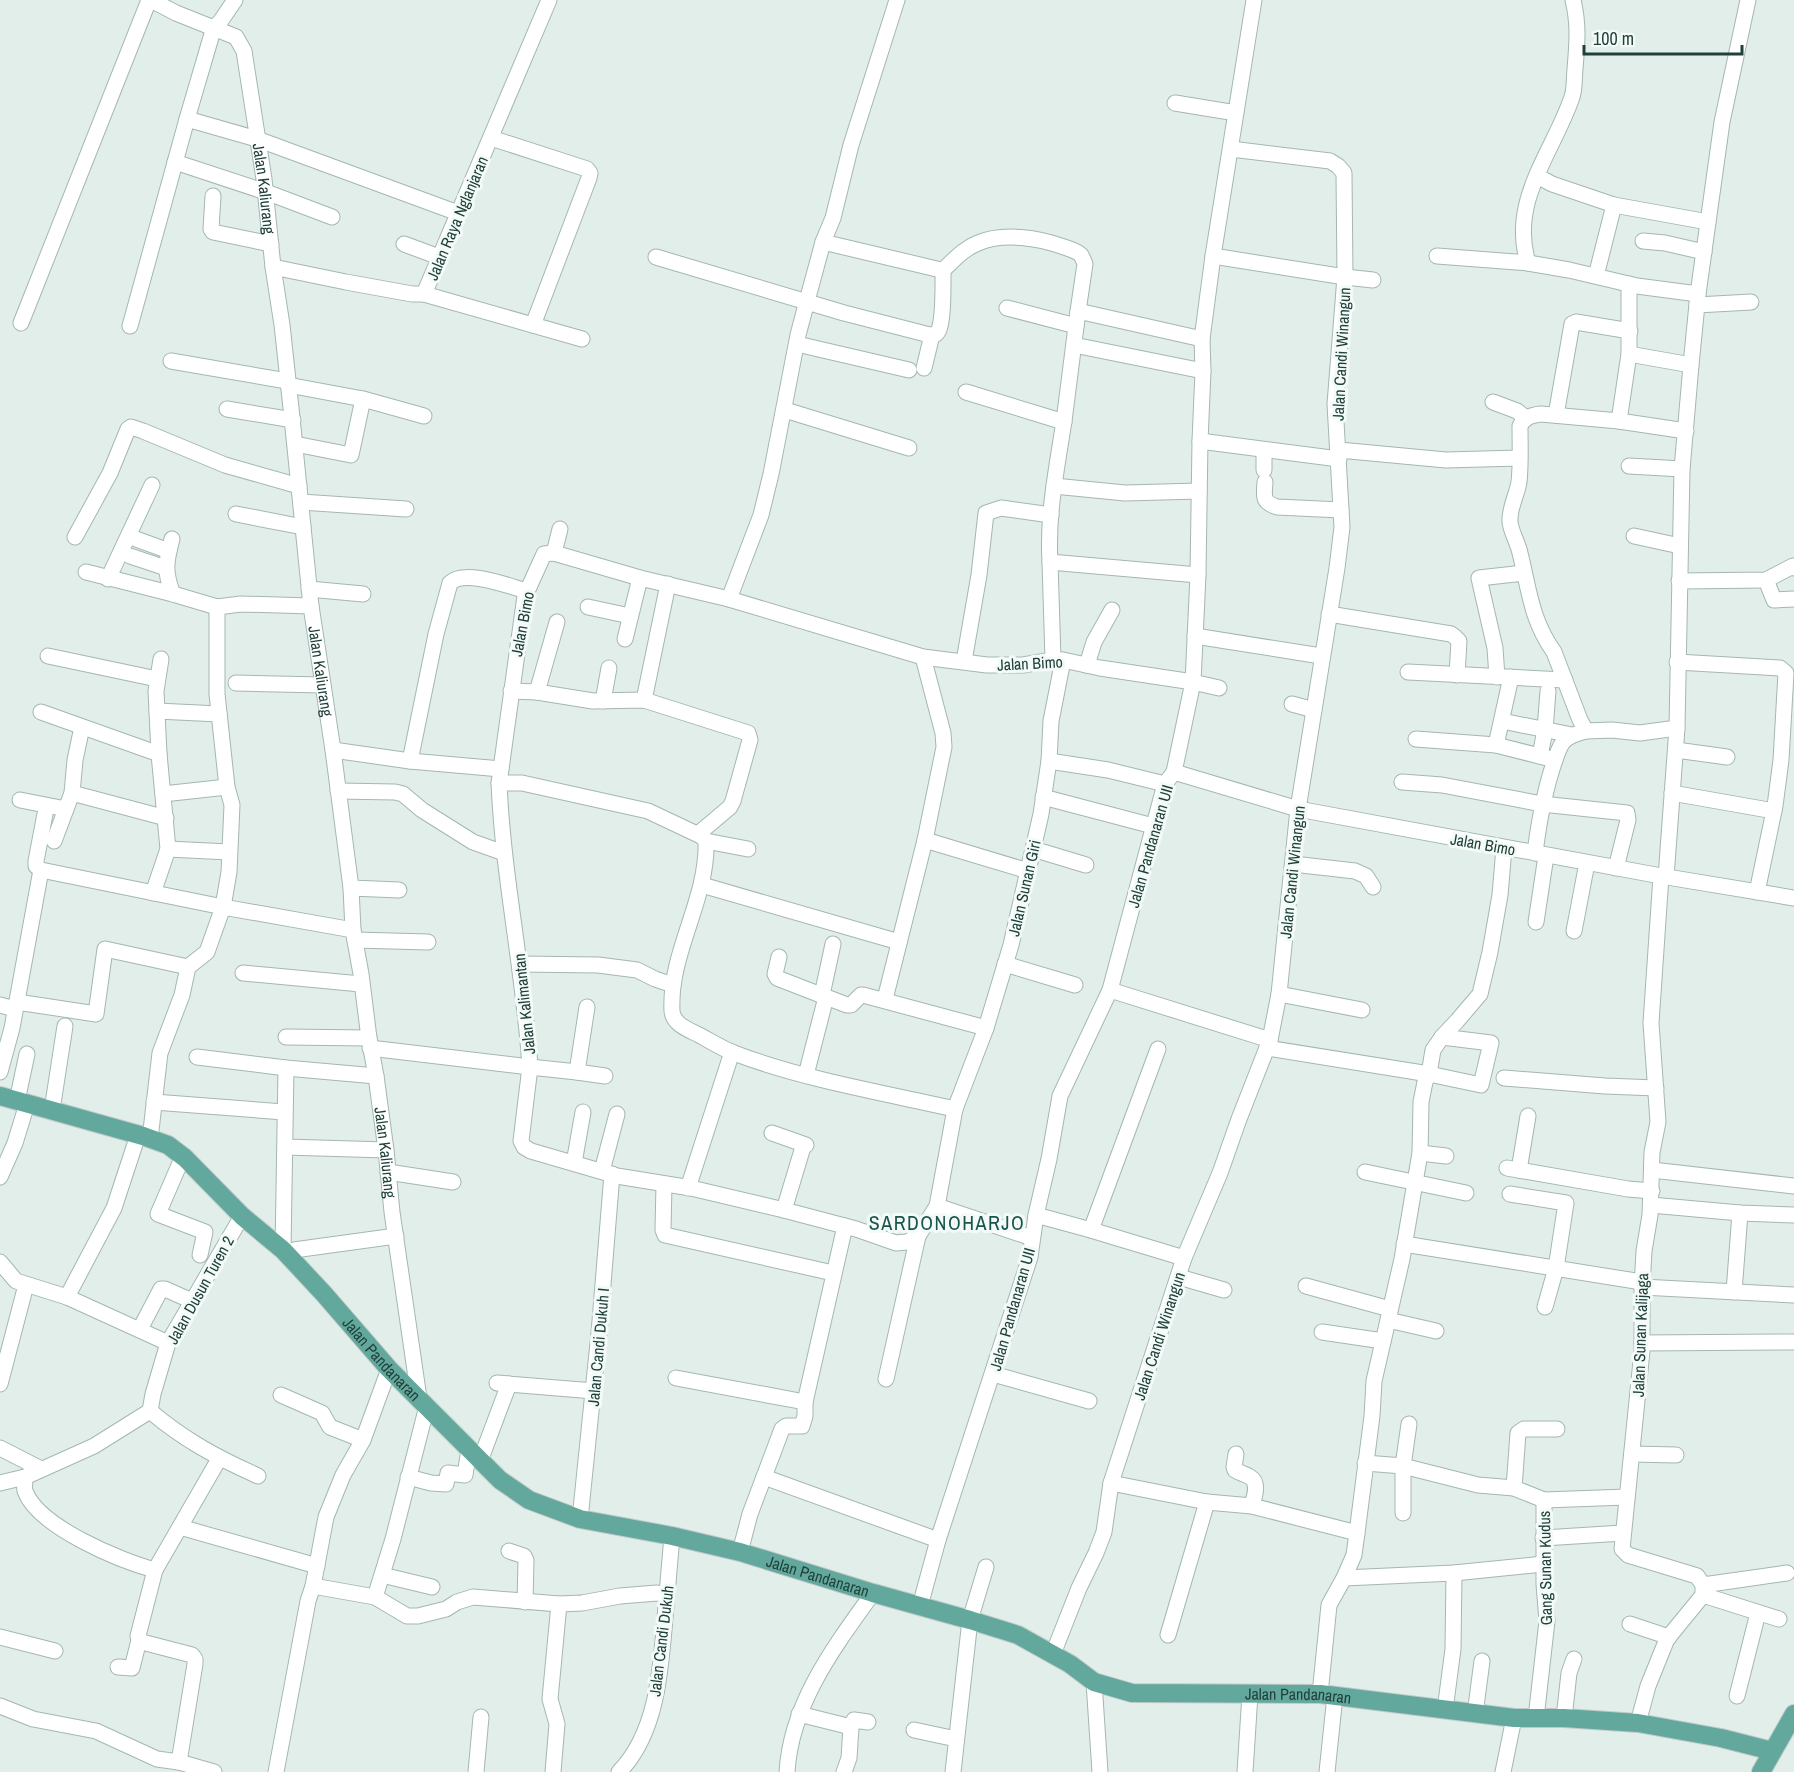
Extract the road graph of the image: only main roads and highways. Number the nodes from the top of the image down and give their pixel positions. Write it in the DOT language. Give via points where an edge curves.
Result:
graph roads {
  1 [pos="14,1100"];
  2 [pos="1794,1714"];
  3 [pos="1772,1751"];
  4 [pos="1761,1772"];
  1 -- 3 [label="main road, Jalan Pandanaran" via="144,1137 168,1145 183,1156 242,1216 288,1250 389,1369 500,1480 529,1500 580,1519 740,1552 1018,1635 1094,1682 1132,1693 1328,1695 1514,1719 1638,1723"];
  2 -- 3 [label="main road"];
  3 -- 4 [label="main road"];
}
